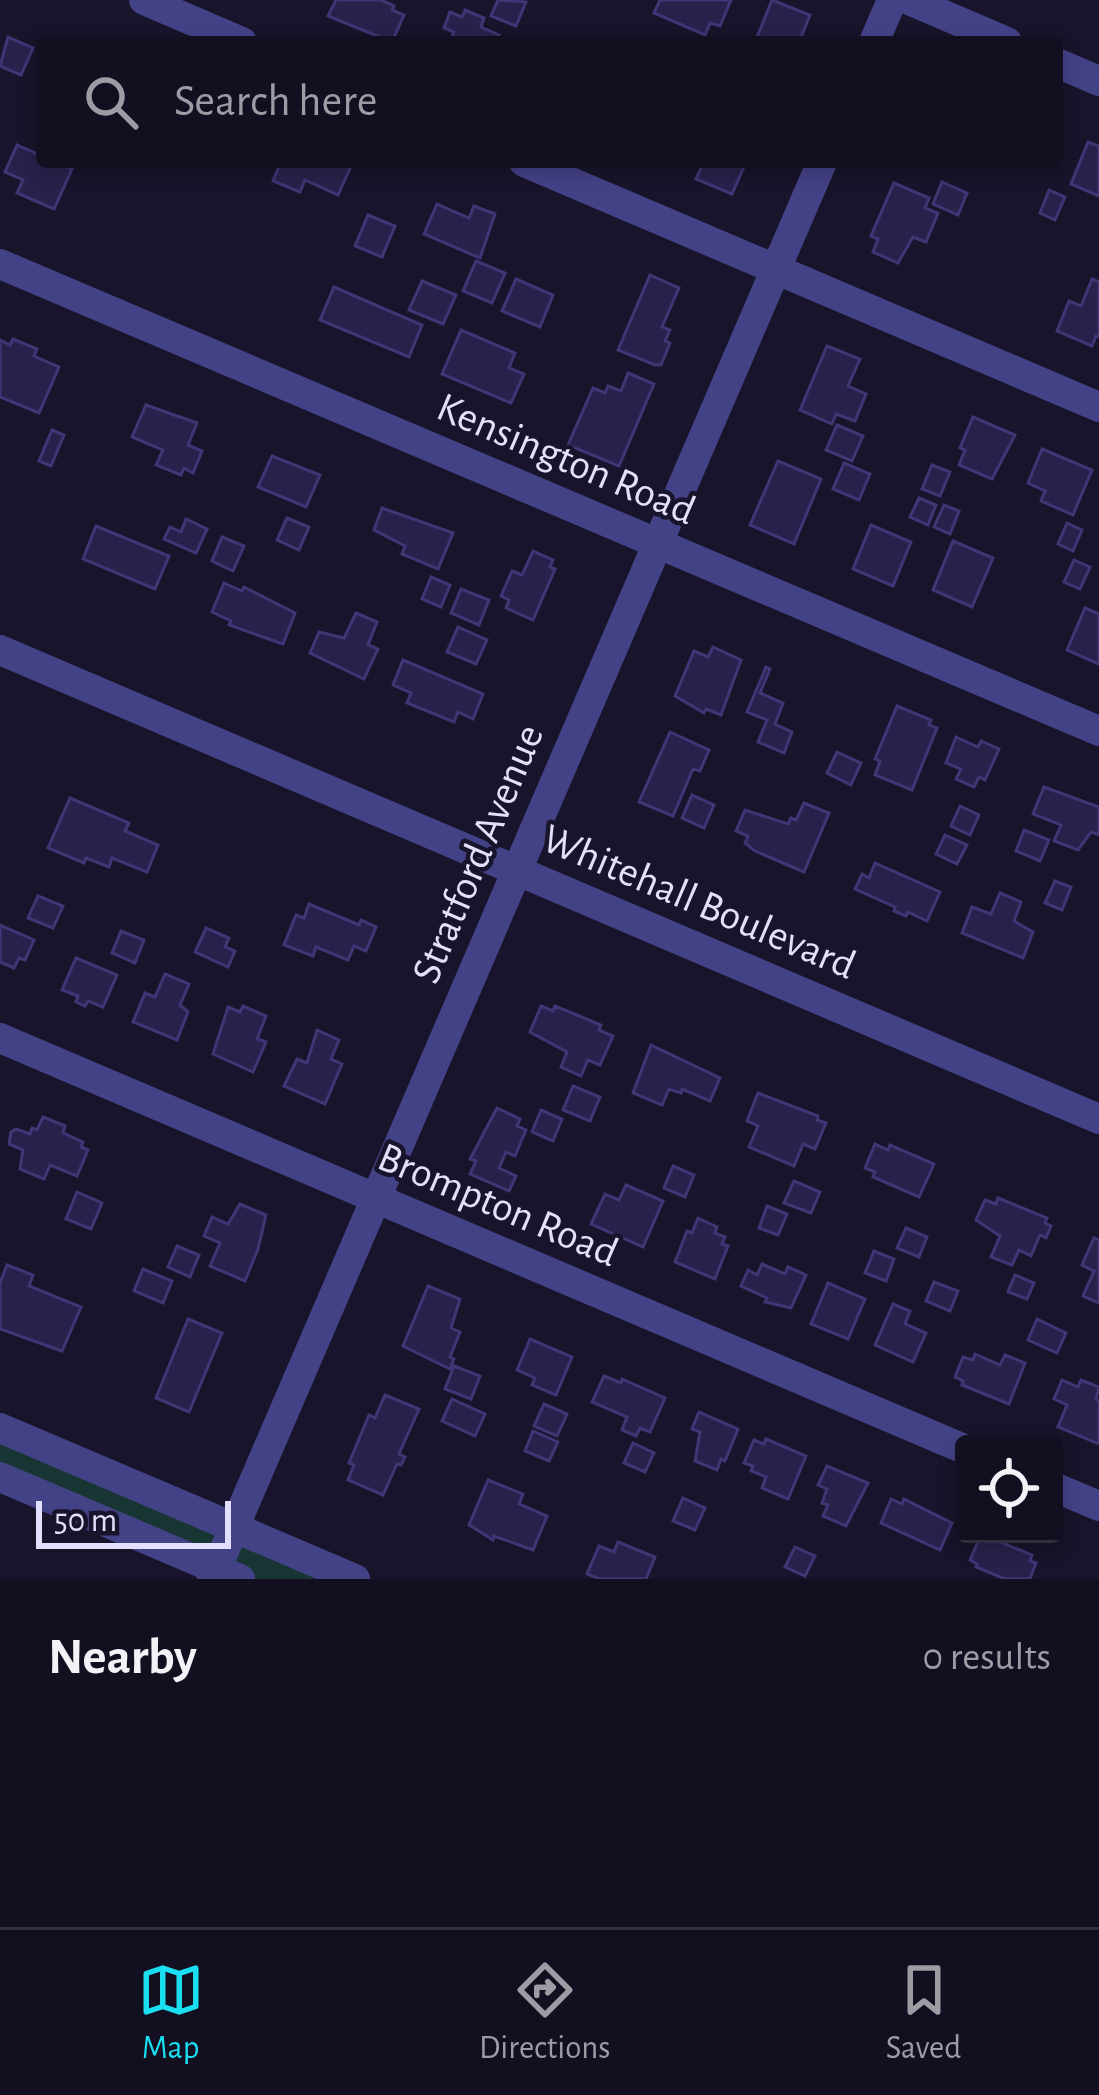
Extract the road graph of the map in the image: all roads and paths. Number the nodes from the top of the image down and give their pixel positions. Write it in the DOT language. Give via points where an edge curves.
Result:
graph roads {
  1 [pos="144,0"];
  2 [pos="892,0"];
  3 [pos="909,0"];
  4 [pos="228,36"];
  5 [pos="877,36"];
  6 [pos="993,36"];
  7 [pos="1063,66"];
  8 [pos="1099,81"];
  9 [pos="538,168"];
  10 [pos="819,168"];
  11 [pos="0,264"];
  12 [pos="776,269"];
  13 [pos="1099,407"];
  14 [pos="658,544"];
  15 [pos="0,650"];
  16 [pos="1099,731"];
  17 [pos="517,870"];
  18 [pos="0,1039"];
  19 [pos="1099,1118"];
  20 [pos="376,1198"];
  21 [pos="0,1428"];
  22 [pos="955,1445"];
  23 [pos="0,1477"];
  24 [pos="1063,1491"];
  25 [pos="1099,1506"];
  26 [pos="234,1528"];
  27 [pos="223,1576"];
  28 [pos="355,1579"];
  1 -- 4 [label="street"];
  2 -- 5 [label="street"];
  3 -- 6 [label="street"];
  7 -- 8 [label="street"];
  9 -- 12 [label="street"];
  10 -- 12 [label="street, Stratford Avenue"];
  11 -- 14 [label="street, Kensington Road"];
  12 -- 13 [label="street"];
  12 -- 14 [label="street, Stratford Avenue"];
  14 -- 16 [label="street, Kensington Road"];
  14 -- 17 [label="street, Stratford Avenue"];
  15 -- 17 [label="street, Whitehall Boulevard"];
  17 -- 19 [label="street, Whitehall Boulevard"];
  17 -- 20 [label="street, Stratford Avenue"];
  18 -- 20 [label="street, Brompton Road"];
  20 -- 22 [label="street, Brompton Road"];
  20 -- 26 [label="street, Stratford Avenue"];
  21 -- 26 [label="street"];
  23 -- 27 [label="street"];
  24 -- 25 [label="street"];
  26 -- 27 [label="street, Stratford Avenue"];
  26 -- 28 [label="street"];
}
